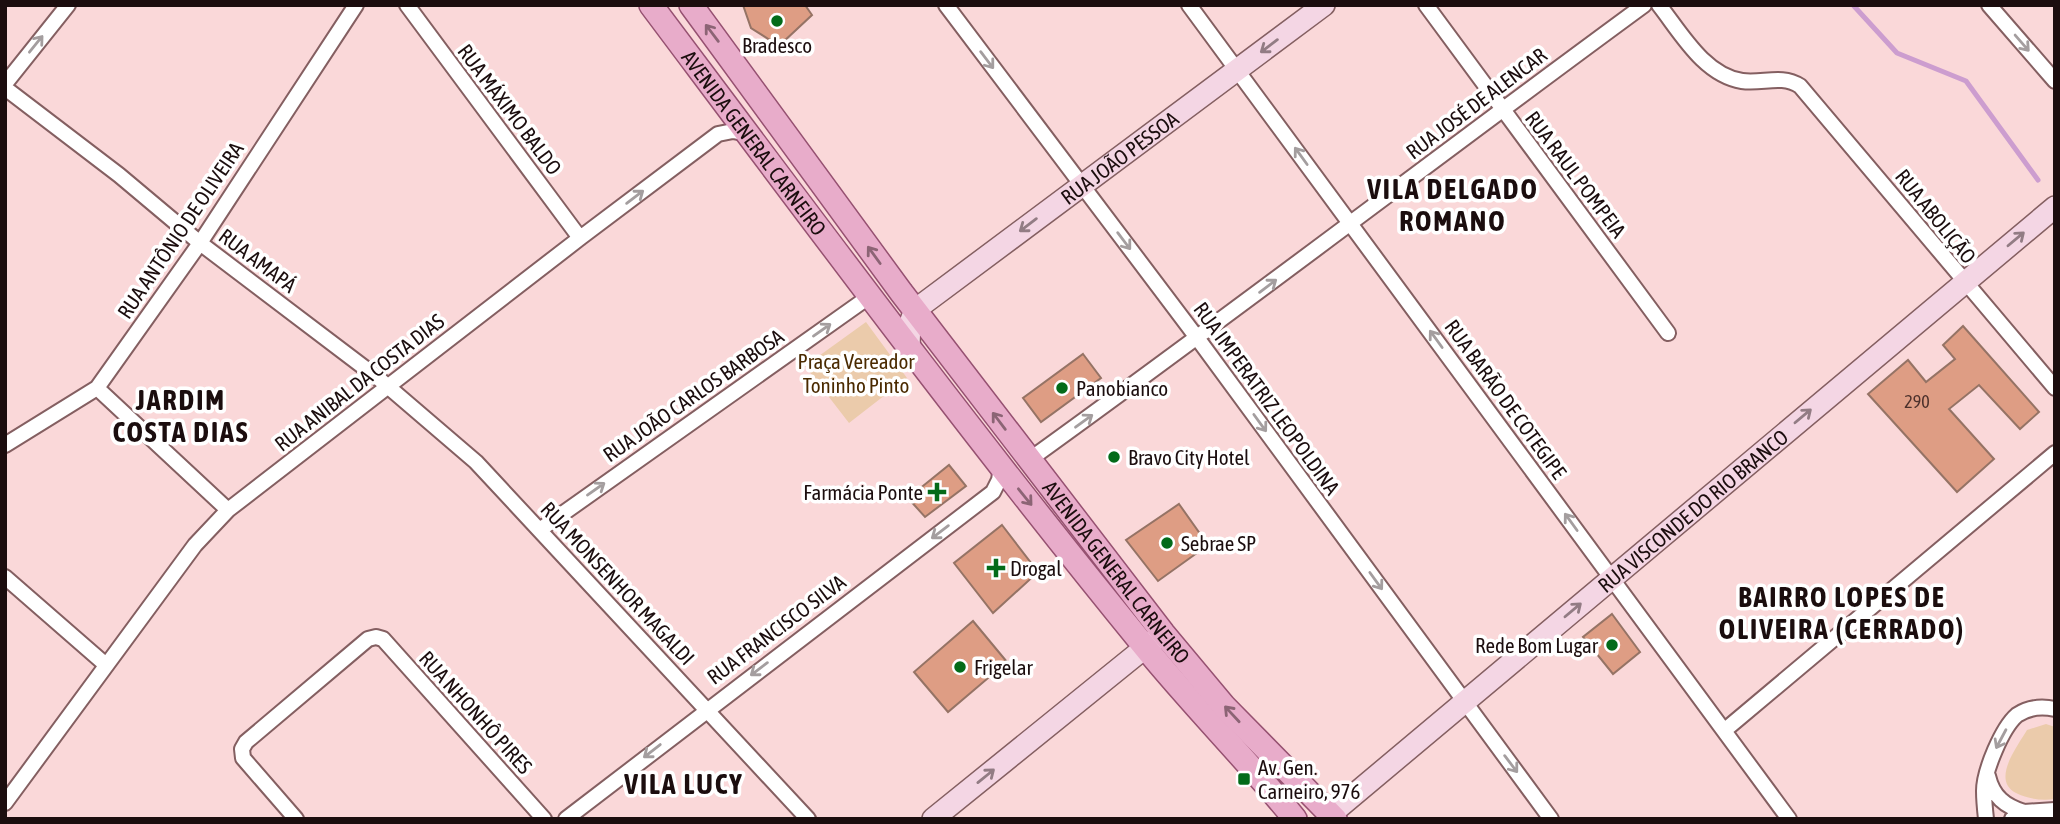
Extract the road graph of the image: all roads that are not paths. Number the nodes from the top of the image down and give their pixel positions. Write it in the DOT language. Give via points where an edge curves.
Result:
graph roads {
  1 [pos="68,5"];
  2 [pos="356,5"];
  3 [pos="407,5"];
  4 [pos="651,5"];
  5 [pos="691,5"];
  6 [pos="946,5"];
  7 [pos="1189,5"];
  8 [pos="1324,5"];
  9 [pos="1426,5"];
  10 [pos="1644,5"];
  11 [pos="1659,5"];
  12 [pos="1989,5"];
  13 [pos="1237,70"];
  14 [pos="2055,81"];
  15 [pos="5,86"];
  16 [pos="1501,110"];
  17 [pos="748,134"];
  18 [pos="1081,185"];
  19 [pos="2055,207"];
  20 [pos="1351,223"];
  21 [pos="580,238"];
  22 [pos="200,243"];
  23 [pos="1964,282"];
  24 [pos="870,296"];
  25 [pos="915,310"];
  26 [pos="1668,333"];
  27 [pos="1198,339"];
  28 [pos="909,346"];
  29 [pos="388,386"];
  30 [pos="97,387"];
  31 [pos="2055,388"];
  32 [pos="5,445"];
  33 [pos="2055,453"];
  34 [pos="1029,460"];
  35 [pos="1001,467"];
  36 [pos="228,510"];
  37 [pos="541,529"];
  38 [pos="5,577"];
  39 [pos="1611,577"];
  40 [pos="1154,640"];
  41 [pos="106,665"];
  42 [pos="1464,701"];
  43 [pos="706,709"];
  44 [pos="2055,709"];
  45 [pos="1725,730"];
  46 [pos="1988,768"];
  47 [pos="5,803"];
  48 [pos="2055,810"];
  49 [pos="1333,816"];
  50 [pos="2018,816"];
  51 [pos="296,819"];
  52 [pos="544,819"];
  53 [pos="566,819"];
  54 [pos="808,819"];
  55 [pos="933,819"];
  56 [pos="1295,819"];
  57 [pos="1551,819"];
  58 [pos="1789,819"];
  59 [pos="1986,819"];
  15 -- 1 [label="street, one-way"];
  2 -- 22 [label="street, RUA ANTÔNIO DE OLIVEIRA"];
  3 -- 21 [label="street, RUA MÁXIMO BALDO"];
  4 -- 17 [label="main road, AVENIDA GENERAL CARNEIRO"];
  25 -- 5 [label="main road, AVENIDA GENERAL CARNEIRO, one-way"];
  6 -- 18 [label="street, RUA IMPERATRIZ LEOPOLDINA, one-way"];
  7 -- 13 [label="street, RUA BARÃO DE COTEGIPE"];
  8 -- 13 [label="main road, RUA JOÃO PESSOA, one-way"];
  9 -- 16 [label="street, RUA RAUL POMPEIA"];
  10 -- 16 [label="street, RUA JOSÉ DE ALENCAR"];
  11 -- 23 [label="street, RUA ABOLIÇÃO" via="1700,57 1723,75 1742,81 1790,80 1800,86"];
  12 -- 14 [label="street, one-way"];
  13 -- 18 [label="main road, RUA JOÃO PESSOA"];
  20 -- 13 [label="street, RUA BARÃO DE COTEGIPE, one-way"];
  15 -- 22 [label="street, RUA AMAPÁ"];
  16 -- 20 [label="street, RUA JOSÉ DE ALENCAR"];
  16 -- 26 [label="street, RUA RAUL POMPEIA"];
  21 -- 17 [label="street, RUA ANIBAL DA COSTA DIAS, one-way" via="718,134"];
  17 -- 24 [label="main road, AVENIDA GENERAL CARNEIRO"];
  18 -- 25 [label="main road, RUA JOÃO PESSOA, one-way"];
  18 -- 27 [label="street, RUA IMPERATRIZ LEOPOLDINA, one-way"];
  23 -- 19 [label="main road, RUA VISCONDE DO RIO BRANCO, one-way"];
  27 -- 20 [label="street, RUA JOSÉ DE ALENCAR, one-way"];
  39 -- 20 [label="street, RUA BARÃO DE COTEGIPE, one-way"];
  21 -- 29 [label="street, RUA ANIBAL DA COSTA DIAS"];
  22 -- 29 [label="street, RUA AMAPÁ"];
  22 -- 30 [label="street, RUA ANTÔNIO DE OLIVEIRA"];
  23 -- 31 [label="street, RUA ABOLIÇÃO"];
  39 -- 23 [label="main road, RUA VISCONDE DO RIO BRANCO, one-way"];
  24 -- 28 [label="main road, AVENIDA GENERAL CARNEIRO"];
  37 -- 24 [label="street, RUA JOÃO CARLOS BARBOSA, one-way"];
  25 -- 28 [label="main road" via="909,323"];
  34 -- 25 [label="main road, AVENIDA GENERAL CARNEIRO, one-way"];
  34 -- 27 [label="street, RUA JOSÉ DE ALENCAR, one-way"];
  27 -- 42 [label="street, RUA IMPERATRIZ LEOPOLDINA, one-way"];
  28 -- 35 [label="main road, AVENIDA GENERAL CARNEIRO"];
  29 -- 36 [label="street, RUA ANIBAL DA COSTA DIAS"];
  29 -- 37 [label="street, RUA MONSENHOR MAGALDI" via="476,462"];
  30 -- 32 [label="street, RUA ANTÔNIO DE OLIVEIRA"];
  30 -- 36 [label="street"];
  33 -- 45 [label="street"];
  34 -- 40 [label="main road, AVENIDA GENERAL CARNEIRO"];
  35 -- 40 [label="main road, AVENIDA GENERAL CARNEIRO, one-way"];
  35 -- 43 [label="street, RUA FRANCISCO SILVA, one-way" via="993,492"];
  36 -- 41 [label="street, RUA ANIBAL DA COSTA DIAS" via="195,545"];
  37 -- 43 [label="street, RUA MONSENHOR MAGALDI"];
  38 -- 41 [label="street"];
  42 -- 39 [label="main road, RUA VISCONDE DO RIO BRANCO, one-way"];
  39 -- 45 [label="street, RUA BARÃO DE COTEGIPE"];
  49 -- 40 [label="main road, AVENIDA GENERAL CARNEIRO, one-way"];
  55 -- 40 [label="main road, one-way"];
  40 -- 56 [label="main road, AVENIDA GENERAL CARNEIRO" via="1207,720"];
  41 -- 47 [label="street, RUA ANIBAL DA COSTA DIAS"];
  42 -- 49 [label="main road, RUA VISCONDE DO RIO BRANCO"];
  42 -- 57 [label="street, RUA IMPERATRIZ LEOPOLDINA, one-way"];
  43 -- 53 [label="street, RUA FRANCISCO SILVA, one-way"];
  43 -- 54 [label="street, RUA MONSENHOR MAGALDI"];
  44 -- 46 [label="street, one-way" via="2032,708 2019,714 2010,722"];
  45 -- 58 [label="street, RUA BARÃO DE COTEGIPE"];
  46 -- 50 [label="street" via="1993,792"];
  46 -- 59 [label="street" via="1983,789"];
  48 -- 50 [label="street"];
  51 -- 52 [label="street, RUA NHONHÔ PIRES" via="243,758 242,749 368,639 376,637 383,639"];
}
